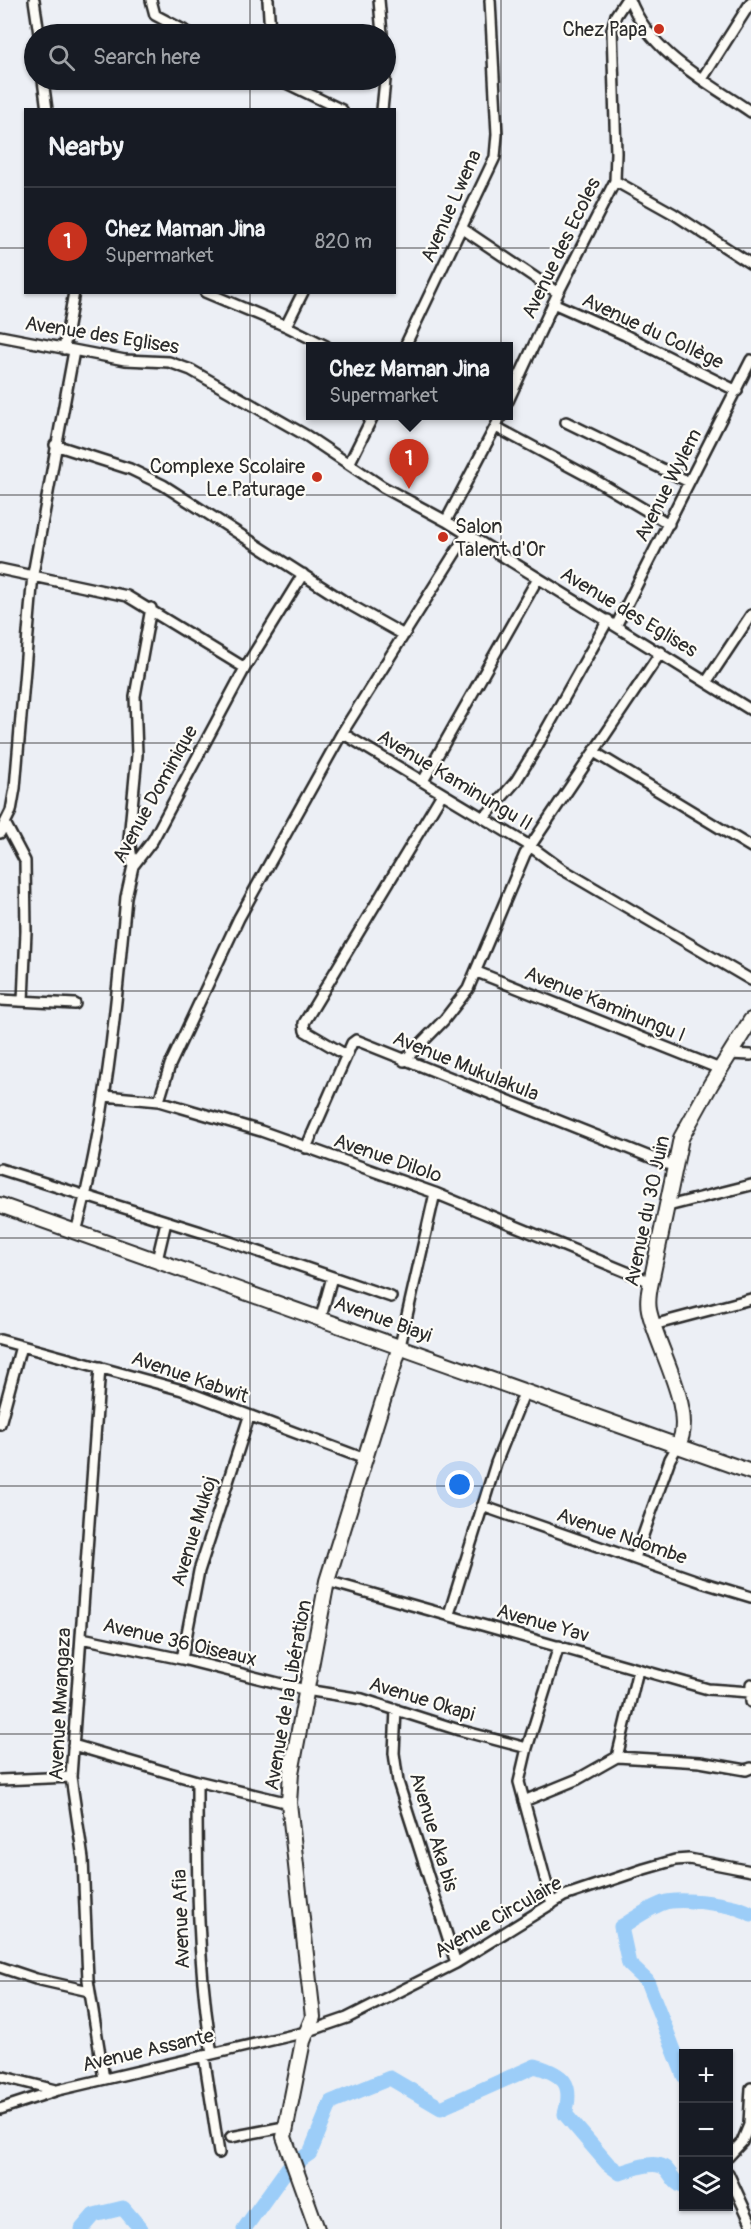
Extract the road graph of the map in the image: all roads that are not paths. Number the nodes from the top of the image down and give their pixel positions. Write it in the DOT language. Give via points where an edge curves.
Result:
graph roads {
  1 [pos="34,0"];
  2 [pos="151,0"];
  3 [pos="268,0"];
  4 [pos="379,0"];
  5 [pos="490,0"];
  6 [pos="628,0"];
  7 [pos="751,2"];
  8 [pos="38,24"];
  9 [pos="172,24"];
  10 [pos="269,24"];
  11 [pos="381,24"];
  12 [pos="702,79"];
  13 [pos="44,90"];
  14 [pos="301,90"];
  15 [pos="384,90"];
  16 [pos="47,108"];
  17 [pos="338,108"];
  18 [pos="382,108"];
  19 [pos="751,112"];
  20 [pos="615,181"];
  21 [pos="462,229"];
  22 [pos="751,264"];
  23 [pos="558,293"];
  24 [pos="74,294"];
  25 [pos="210,294"];
  26 [pos="302,294"];
  27 [pos="553,303"];
  28 [pos="286,326"];
  29 [pos="0,336"];
  30 [pos="318,342"];
  31 [pos="407,342"];
  32 [pos="69,350"];
  33 [pos="751,360"];
  34 [pos="513,390"];
  35 [pos="737,391"];
  36 [pos="371,420"];
  37 [pos="499,420"];
  38 [pos="566,422"];
  39 [pos="496,427"];
  40 [pos="55,445"];
  41 [pos="349,464"];
  42 [pos="689,482"];
  43 [pos="446,521"];
  44 [pos="669,524"];
  45 [pos="467,534"];
  46 [pos="0,569"];
  47 [pos="33,574"];
  48 [pos="303,574"];
  49 [pos="538,578"];
  50 [pos="151,608"];
  51 [pos="751,615"];
  52 [pos="612,623"];
  53 [pos="404,635"];
  54 [pos="661,652"];
  55 [pos="245,668"];
  56 [pos="707,681"];
  57 [pos="751,710"];
  58 [pos="342,733"];
  59 [pos="594,752"];
  60 [pos="423,781"];
  61 [pos="442,794"];
  62 [pos="484,818"];
  63 [pos="5,823"];
  64 [pos="0,833"];
  65 [pos="530,846"];
  66 [pos="751,847"];
  67 [pos="133,866"];
  68 [pos="477,972"];
  69 [pos="751,980"];
  70 [pos="0,1000"];
  71 [pos="23,1001"];
  72 [pos="75,1004"];
  73 [pos="751,1020"];
  74 [pos="729,1054"];
  75 [pos="346,1055"];
  76 [pos="751,1055"];
  77 [pos="404,1061"];
  78 [pos="720,1069"];
  79 [pos="105,1096"];
  80 [pos="159,1101"];
  81 [pos="306,1148"];
  82 [pos="675,1167"];
  83 [pos="0,1169"];
  84 [pos="751,1185"];
  85 [pos="435,1193"];
  86 [pos="85,1197"];
  87 [pos="0,1206"];
  88 [pos="668,1206"];
  89 [pos="166,1222"];
  90 [pos="76,1232"];
  91 [pos="157,1260"];
  92 [pos="332,1277"];
  93 [pos="651,1282"];
  94 [pos="391,1297"];
  95 [pos="751,1299"];
  96 [pos="321,1317"];
  97 [pos="653,1325"];
  98 [pos="0,1340"];
  99 [pos="400,1346"];
  100 [pos="21,1347"];
  101 [pos="100,1367"];
  102 [pos="525,1391"];
  103 [pos="249,1417"];
  104 [pos="0,1424"];
  105 [pos="678,1445"];
  106 [pos="365,1459"];
  107 [pos="751,1472"];
  108 [pos="482,1506"];
  109 [pos="635,1558"];
  110 [pos="327,1581"];
  111 [pos="751,1597"];
  112 [pos="449,1614"];
  113 [pos="82,1638"];
  114 [pos="559,1647"];
  115 [pos="182,1659"];
  116 [pos="638,1670"];
  117 [pos="306,1690"];
  118 [pos="751,1693"];
  119 [pos="396,1709"];
  120 [pos="74,1745"];
  121 [pos="526,1748"];
  122 [pos="617,1757"];
  123 [pos="751,1768"];
  124 [pos="71,1777"];
  125 [pos="0,1780"];
  126 [pos="198,1781"];
  127 [pos="524,1801"];
  128 [pos="289,1803"];
  129 [pos="751,1871"];
  130 [pos="552,1904"];
  131 [pos="456,1963"];
  132 [pos="0,1967"];
  133 [pos="89,1991"];
  134 [pos="306,2032"];
  135 [pos="208,2055"];
  136 [pos="0,2076"];
  137 [pos="104,2079"];
  138 [pos="751,2088"];
  139 [pos="58,2090"];
  140 [pos="0,2109"];
  141 [pos="750,2122"];
  142 [pos="284,2127"];
  143 [pos="231,2137"];
  144 [pos="733,2152"];
  145 [pos="219,2153"];
  146 [pos="733,2182"];
  147 [pos="751,2223"];
  148 [pos="317,2229"];
  1 -- 8 [label="street"];
  2 -- 9 [label="street" via="155,15"];
  3 -- 10 [label="street"];
  4 -- 11 [label="street"];
  5 -- 21 [label="street, Avenue Lwena" via="497,146 492,166"];
  6 -- 12 [label="street, Avenue des Ecoles" via="652,39"];
  6 -- 20 [label="street, Avenue des Ecoles" via="616,15 612,29"];
  7 -- 12 [label="street"];
  12 -- 19 [label="street, Avenue des Ecoles"];
  13 -- 16 [label="street"];
  14 -- 17 [label="street"];
  15 -- 18 [label="street"];
  20 -- 22 [label="street"];
  20 -- 23 [label="street, Avenue des Ecoles"];
  21 -- 23 [label="street, Avenue du Collège"];
  21 -- 31 [label="street, Avenue Lwena"];
  23 -- 27 [label="street, Avenue des Ecoles"];
  24 -- 32 [label="street"];
  25 -- 28 [label="street"];
  26 -- 28 [label="street"];
  27 -- 34 [label="street, Avenue des Ecoles"];
  27 -- 35 [label="street, Avenue du Collège"];
  28 -- 30 [label="street"];
  29 -- 32 [label="street, Avenue des Eglises"];
  32 -- 40 [label="street"];
  32 -- 41 [label="street, Avenue des Eglises" via="181,366 299,431"];
  33 -- 35 [label="street, Avenue Wylem"];
  35 -- 42 [label="street, Avenue Wylem"];
  36 -- 41 [label="street"];
  37 -- 39 [label="street"];
  38 -- 42 [label="street"];
  39 -- 43 [label="street"];
  39 -- 44 [label="street"];
  40 -- 47 [label="street"];
  40 -- 48 [label="street" via="130,469 163,485"];
  41 -- 43 [label="street, Avenue des Eglises"];
  42 -- 44 [label="street, Avenue Wylem"];
  43 -- 45 [label="street, Avenue des Eglises"];
  44 -- 52 [label="street, Avenue Wylem"];
  45 -- 49 [label="street, Avenue des Eglises"];
  45 -- 53 [label="street"];
  46 -- 47 [label="street"];
  47 -- 50 [label="street" via="112,591"];
  47 -- 63 [label="street" via="15,788"];
  48 -- 53 [label="street"];
  48 -- 55 [label="street, Avenue Dominique"];
  49 -- 52 [label="street, Avenue des Eglises"];
  49 -- 60 [label="street"];
  50 -- 55 [label="street"];
  50 -- 67 [label="street" via="135,696 137,755 129,839"];
  51 -- 56 [label="street"];
  52 -- 54 [label="street, Avenue des Eglises"];
  52 -- 62 [label="street, Avenue Wylem" via="516,781"];
  53 -- 58 [label="street"];
  54 -- 56 [label="street, Avenue des Eglises"];
  54 -- 59 [label="street"];
  55 -- 67 [label="street, Avenue Dominique" via="153,840"];
  56 -- 57 [label="street, Avenue des Eglises"];
  58 -- 60 [label="street, Avenue Kaminungu II"];
  58 -- 80 [label="street" via="239,918 170,1065"];
  59 -- 65 [label="street"];
  59 -- 66 [label="street"];
  60 -- 61 [label="street, Avenue Kaminungu II"];
  61 -- 62 [label="street, Avenue Kaminungu II"];
  61 -- 75 [label="street" via="304,1023 305,1031 314,1039"];
  62 -- 65 [label="street, Avenue Kaminungu II"];
  63 -- 64 [label="street"];
  63 -- 71 [label="street" via="25,861"];
  65 -- 68 [label="street"];
  65 -- 69 [label="street, Avenue Kaminungu II" via="560,868"];
  67 -- 79 [label="street, Avenue Dominique" via="126,897"];
  68 -- 77 [label="street" via="462,998"];
  68 -- 78 [label="street, Avenue Kaminungu I"];
  70 -- 71 [label="street"];
  71 -- 72 [label="street"];
  73 -- 74 [label="street, Avenue du 30 Juin"];
  74 -- 76 [label="street"];
  74 -- 78 [label="street, Avenue du 30 Juin"];
  75 -- 77 [label="street, Avenue Mukulakula" via="356,1040"];
  75 -- 81 [label="street"];
  77 -- 82 [label="street, Avenue Mukulakula"];
  78 -- 82 [label="street, Avenue du 30 Juin" via="686,1127"];
  79 -- 80 [label="street, Avenue Dilolo"];
  79 -- 86 [label="street, Avenue Dominique"];
  80 -- 81 [label="street, Avenue Dilolo"];
  81 -- 85 [label="street, Avenue Dilolo"];
  82 -- 88 [label="street, Avenue du 30 Juin"];
  83 -- 86 [label="street"];
  84 -- 88 [label="street"];
  85 -- 93 [label="street, Avenue Dilolo"];
  85 -- 99 [label="street"];
  86 -- 89 [label="street"];
  86 -- 90 [label="street, Avenue Dominique"];
  87 -- 90 [label="street, Avenue Biayi"];
  88 -- 93 [label="street, Avenue du 30 Juin"];
  89 -- 91 [label="street"];
  89 -- 92 [label="street"];
  90 -- 91 [label="street, Avenue Biayi"];
  91 -- 96 [label="street, Avenue Biayi"];
  92 -- 94 [label="street"];
  92 -- 96 [label="street"];
  93 -- 97 [label="street, Avenue du 30 Juin" via="648,1303"];
  95 -- 97 [label="street"];
  96 -- 99 [label="street, Avenue Biayi"];
  97 -- 105 [label="street, Avenue du 30 Juin" via="681,1409 683,1433"];
  98 -- 100 [label="street, Avenue Kabwit"];
  99 -- 102 [label="street, Avenue Biayi"];
  99 -- 106 [label="street, Avenue de la Libération"];
  100 -- 101 [label="street, Avenue Kabwit"];
  100 -- 104 [label="street"];
  101 -- 103 [label="street, Avenue Kabwit" via="182,1390"];
  101 -- 113 [label="street, Avenue Mwangaza"];
  102 -- 105 [label="street, Avenue Biayi"];
  102 -- 108 [label="street"];
  103 -- 106 [label="street, Avenue Kabwit"];
  103 -- 115 [label="street, Avenue Mukoj" via="200,1571"];
  105 -- 107 [label="street, Avenue Biayi"];
  105 -- 109 [label="street, Avenue du 30 Juin"];
  106 -- 110 [label="street, Avenue de la Libération"];
  108 -- 109 [label="street, Avenue Ndombe"];
  108 -- 112 [label="street"];
  109 -- 111 [label="street, Avenue Ndombe"];
  110 -- 112 [label="street, Avenue Yav"];
  110 -- 117 [label="street, Avenue de la Libération"];
  112 -- 114 [label="street, Avenue Yav"];
  113 -- 115 [label="street, Avenue 36 Oiseaux"];
  113 -- 120 [label="street, Avenue Mwangaza"];
  114 -- 116 [label="street, Avenue Yav"];
  114 -- 121 [label="street"];
  115 -- 117 [label="street, Avenue 36 Oiseaux"];
  116 -- 118 [label="street, Avenue Yav" via="708,1689"];
  116 -- 122 [label="street"];
  117 -- 119 [label="street, Avenue Okapi" via="340,1694"];
  117 -- 128 [label="street, Avenue de la Libération"];
  119 -- 121 [label="street, Avenue Okapi"];
  119 -- 131 [label="street, Avenue Aka bis" via="394,1753 398,1782"];
  120 -- 124 [label="street, Avenue Mwangaza"];
  120 -- 126 [label="street"];
  121 -- 127 [label="street" via="519,1780"];
  122 -- 123 [label="street"];
  122 -- 127 [label="street" via="578,1779"];
  124 -- 125 [label="street"];
  124 -- 133 [label="street, Avenue Mwangaza" via="83,1859"];
  126 -- 128 [label="street"];
  126 -- 135 [label="street, Avenue Afia" via="198,1932"];
  127 -- 130 [label="street"];
  128 -- 134 [label="street, Avenue de la Libération" via="314,2017"];
  129 -- 130 [label="street, Avenue Circulaire" via="675,1860 569,1894"];
  130 -- 131 [label="street, Avenue Circulaire"];
  131 -- 134 [label="street, Avenue Circulaire" via="359,2013"];
  132 -- 133 [label="street"];
  133 -- 137 [label="street, Avenue Mwangaza"];
  134 -- 135 [label="street, Avenue Assante"];
  134 -- 142 [label="street, Avenue de la Libération"];
  135 -- 137 [label="street, Avenue Assante"];
  135 -- 145 [label="street, Avenue Afia"];
  136 -- 139 [label="street"];
  137 -- 139 [label="street, Avenue Assante"];
  138 -- 141 [label="street"];
  139 -- 140 [label="street, Avenue Assante"];
  141 -- 144 [label="street"];
  142 -- 143 [label="street"];
  142 -- 148 [label="street, Avenue de la Libération" via="287,2152"];
  146 -- 147 [label="street"];
}
